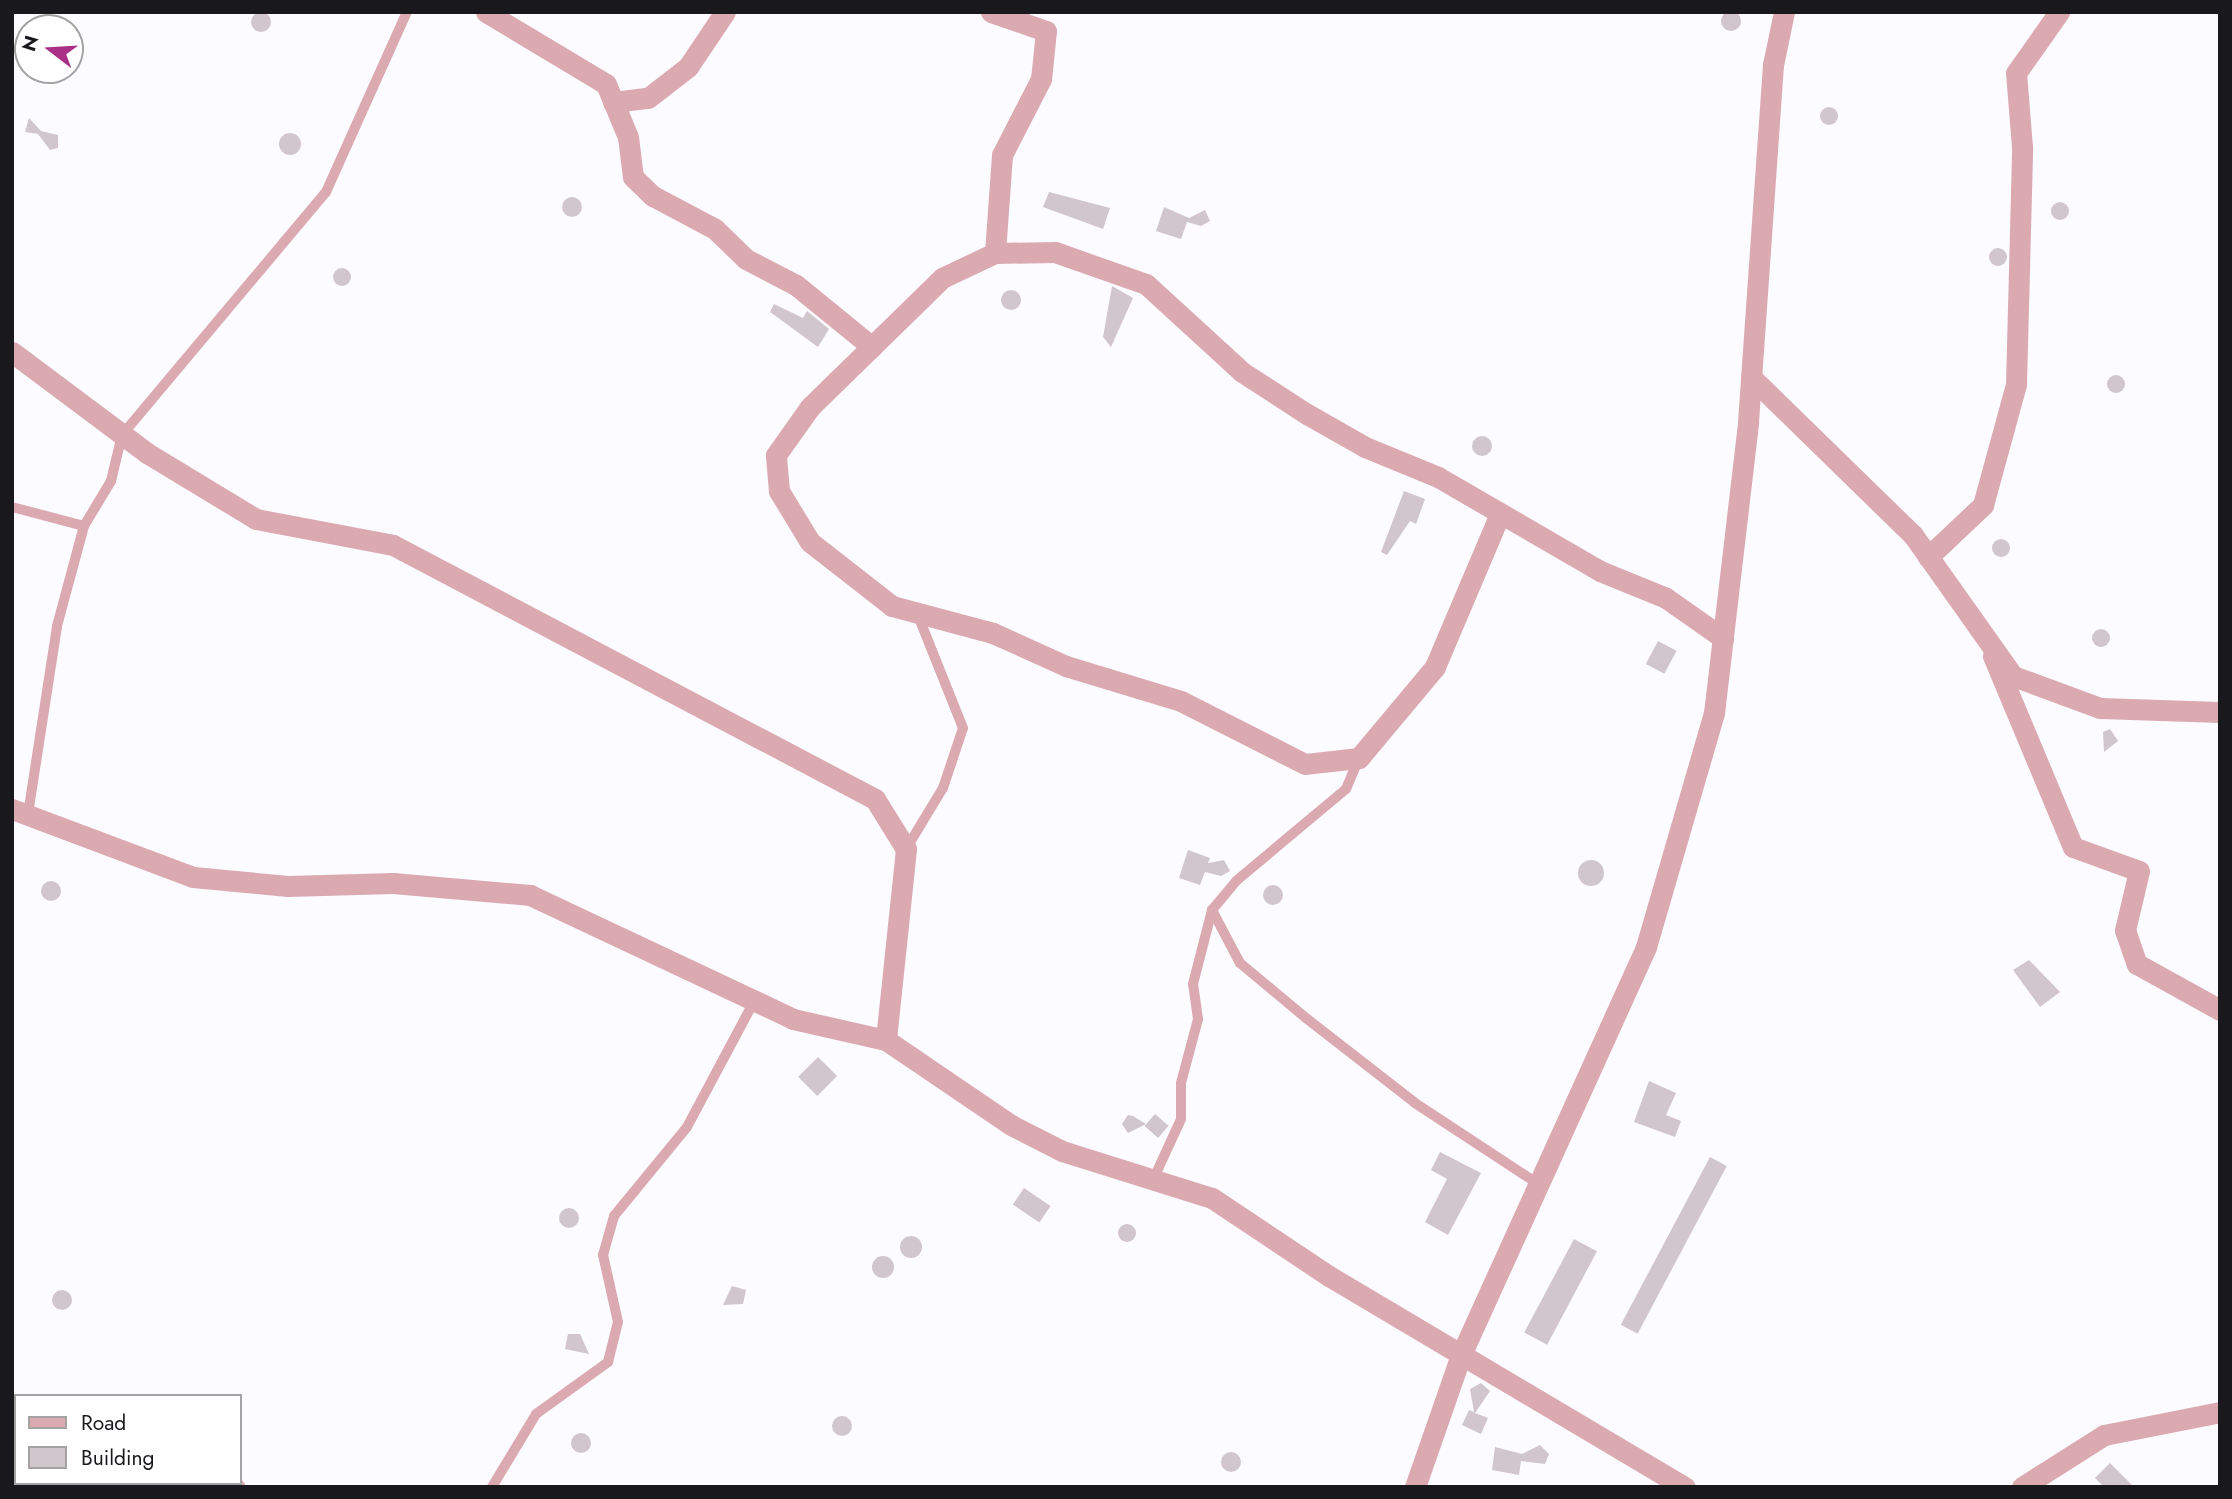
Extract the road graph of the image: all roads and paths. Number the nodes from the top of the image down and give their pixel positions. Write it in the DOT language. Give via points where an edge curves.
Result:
graph roads {
  1 [pos="407,12"];
  2 [pos="486,12"];
  3 [pos="725,12"];
  4 [pos="990,12"];
  5 [pos="1784,12"];
  6 [pos="2059,12"];
  7 [pos="613,102"];
  8 [pos="995,253"];
  9 [pos="872,347"];
  10 [pos="12,352"];
  11 [pos="1751,377"];
  12 [pos="122,435"];
  13 [pos="12,507"];
  14 [pos="1499,516"];
  15 [pos="85,526"];
  16 [pos="1928,556"];
  17 [pos="917,613"];
  18 [pos="1723,638"];
  19 [pos="1990,644"];
  20 [pos="2220,712"];
  21 [pos="1359,758"];
  22 [pos="20,811"];
  23 [pos="906,849"];
  24 [pos="1212,910"];
  25 [pos="756,998"];
  26 [pos="2220,1010"];
  27 [pos="886,1040"];
  28 [pos="1153,1180"];
  29 [pos="1540,1185"];
  30 [pos="1461,1355"];
  31 [pos="2220,1412"];
  32 [pos="492,1487"];
  33 [pos="1415,1487"];
  34 [pos="1685,1487"];
  35 [pos="2022,1487"];
  1 -- 12 [label="lane" via="326,192"];
  2 -- 7 [label="street" via="564,54 606,84"];
  3 -- 7 [label="street" via="688,67 648,98"];
  4 -- 8 [label="street" via="1046,31 1041,79 1002,155"];
  5 -- 11 [label="street" via="1773,65"];
  6 -- 16 [label="street" via="2016,73 2022,147 2016,384 1983,505"];
  7 -- 9 [label="street" via="628,137 633,177 653,196 715,229 746,259 796,285"];
  8 -- 9 [label="street" via="942,278"];
  8 -- 14 [label="street" via="1055,252 1146,284 1241,372 1365,447 1438,477"];
  9 -- 17 [label="street" via="810,407 776,455 779,491 810,542 843,572 892,606"];
  10 -- 12 [label="street"];
  11 -- 16 [label="street"];
  11 -- 18 [label="street"];
  12 -- 15 [label="lane" via="111,481"];
  12 -- 23 [label="street" via="256,519 393,545 752,730 875,799"];
  13 -- 15 [label="lane"];
  14 -- 18 [label="street" via="1666,598"];
  14 -- 21 [label="street" via="1435,667"];
  15 -- 22 [label="lane" via="57,626"];
  16 -- 19 [label="street"];
  17 -- 21 [label="street" via="993,633 1066,666 1181,701 1305,764"];
  17 -- 23 [label="lane" via="963,728 943,788"];
  18 -- 29 [label="street" via="1714,713 1646,947"];
  19 -- 20 [label="street" via="2013,676 2100,708"];
  19 -- 26 [label="street" via="2000,682 2034,745 2073,847 2139,871 2124,930 2137,964"];
  21 -- 24 [label="lane" via="1346,789 1236,881"];
  22 -- 25 [label="street" via="193,877 288,886 393,883 530,895"];
  23 -- 27 [label="street"];
  24 -- 28 [label="lane" via="1193,984 1198,1019 1181,1083 1181,1119"];
  24 -- 29 [label="lane" via="1240,963 1296,1010 1415,1103"];
  25 -- 27 [label="street" via="793,1019"];
  25 -- 32 [label="lane" via="687,1127 614,1216 603,1255 618,1322 608,1362 536,1414"];
  27 -- 28 [label="street" via="1011,1125 1062,1151"];
  28 -- 30 [label="street" via="1212,1198"];
  29 -- 30 [label="street"];
  30 -- 33 [label="street"];
  30 -- 34 [label="street"];
  31 -- 35 [label="street" via="2104,1435"];
}
